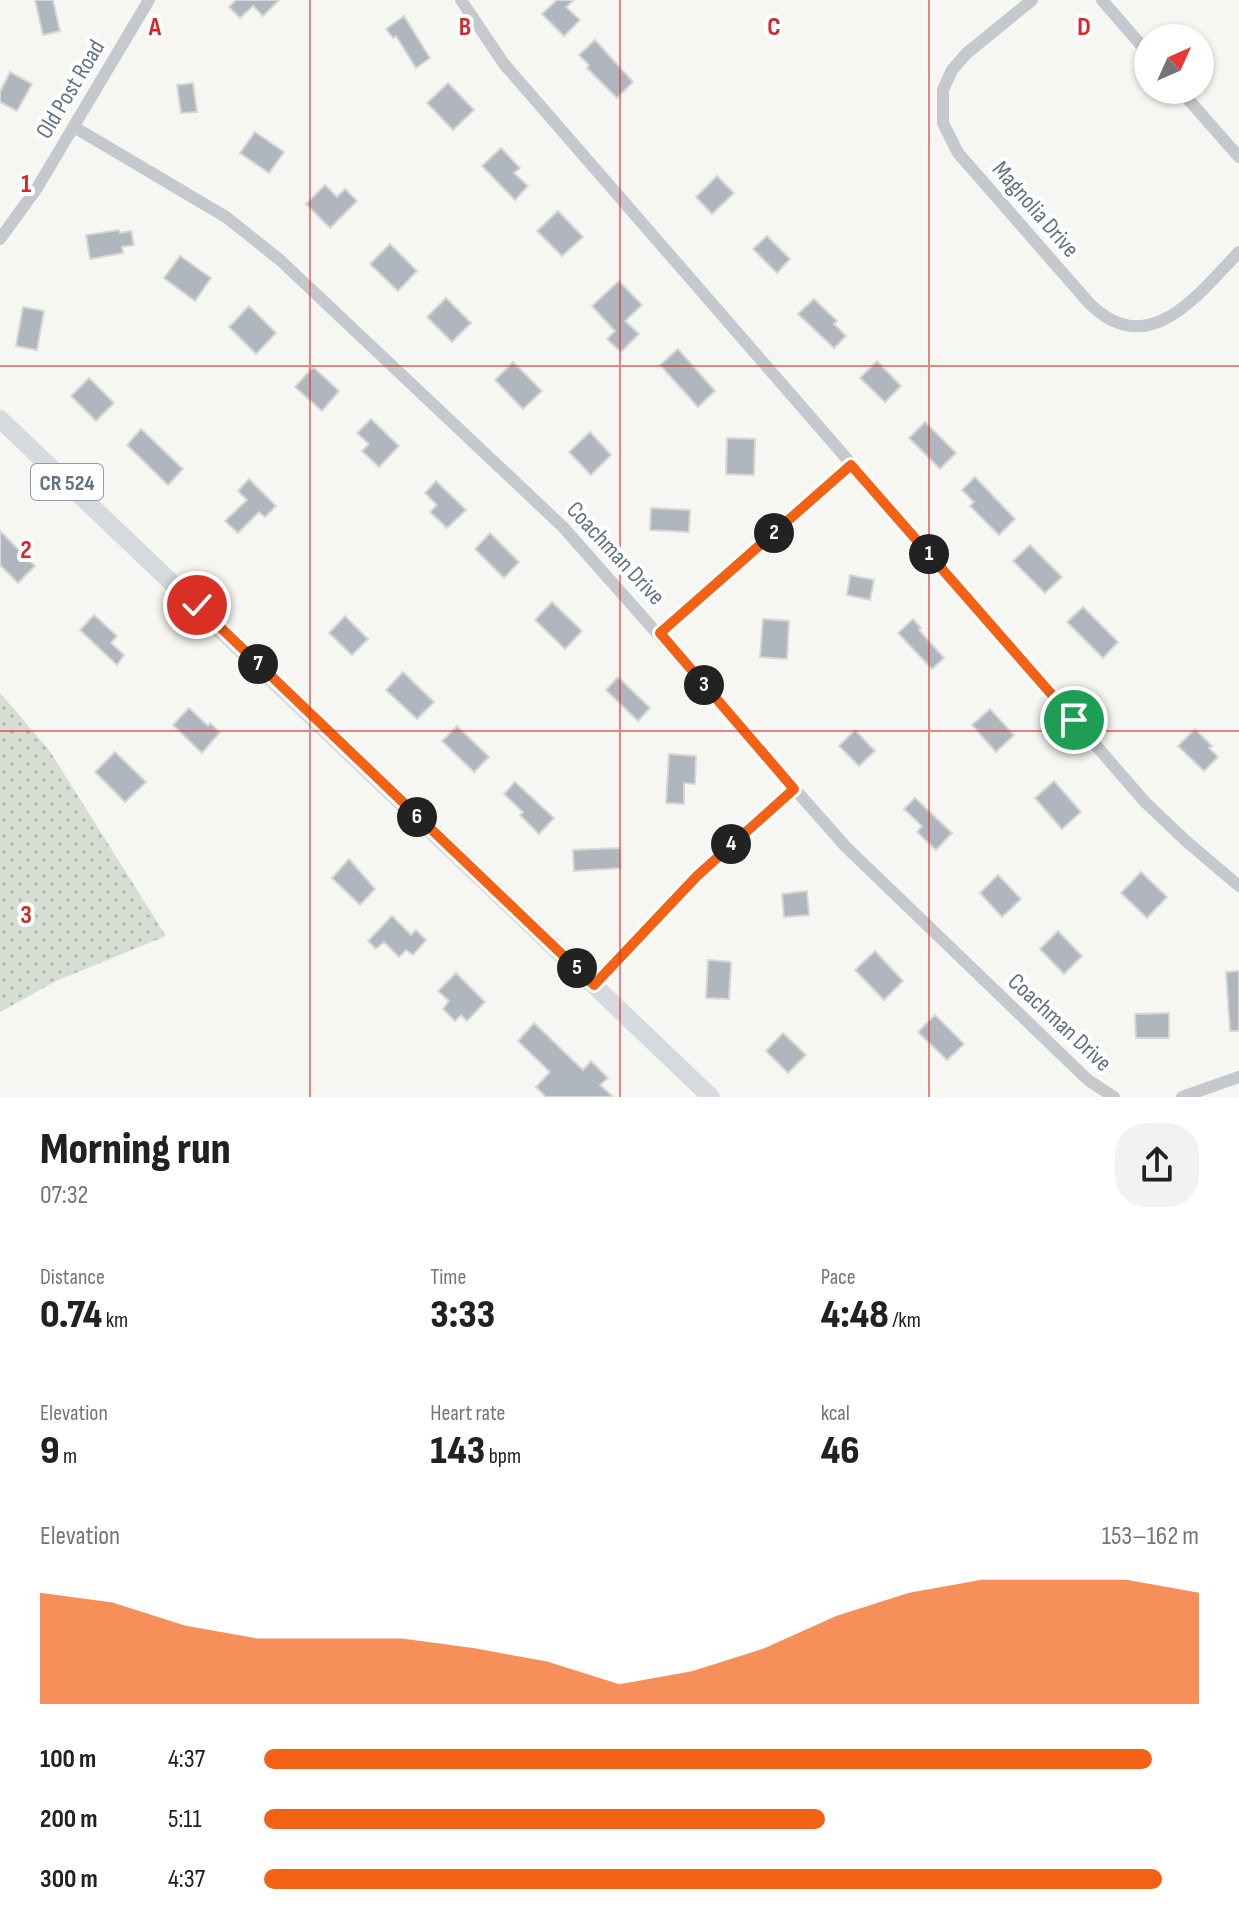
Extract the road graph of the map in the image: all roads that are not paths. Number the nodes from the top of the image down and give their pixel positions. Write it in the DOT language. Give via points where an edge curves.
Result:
graph roads {
  1 [pos="149,0"];
  2 [pos="461,0"];
  3 [pos="1032,0"];
  4 [pos="1102,0"];
  5 [pos="1134,37"];
  6 [pos="1192,104"];
  7 [pos="74,127"];
  8 [pos="1239,157"];
  9 [pos="0,239"];
  10 [pos="1239,252"];
  11 [pos="0,419"];
  12 [pos="851,465"];
  13 [pos="660,633"];
  14 [pos="794,789"];
  15 [pos="1239,886"];
  16 [pos="594,985"];
  17 [pos="1239,1077"];
  18 [pos="711,1097"];
  19 [pos="1114,1097"];
  20 [pos="1182,1097"];
  1 -- 7 [label="street, Old Post Road"];
  2 -- 12 [label="street" via="504,64"];
  3 -- 10 [label="street, Magnolia Drive" via="958,61 947,80 941,112 958,153 1089,303 1116,322 1137,326 1169,319"];
  4 -- 5 [label="street"];
  6 -- 8 [label="street"];
  7 -- 9 [label="street, Old Post Road"];
  7 -- 13 [label="street, Coachman Drive" via="226,217 280,260 563,527"];
  11 -- 16 [label="main road, CR 524"];
  12 -- 13 [label="street"];
  12 -- 15 [label="street" via="1145,802"];
  13 -- 14 [label="street, Coachman Drive"];
  14 -- 16 [label="street" via="697,876"];
  14 -- 19 [label="street, Coachman Drive" via="880,882 1088,1080"];
  16 -- 18 [label="main road, CR 524"];
  17 -- 20 [label="street"];
}
